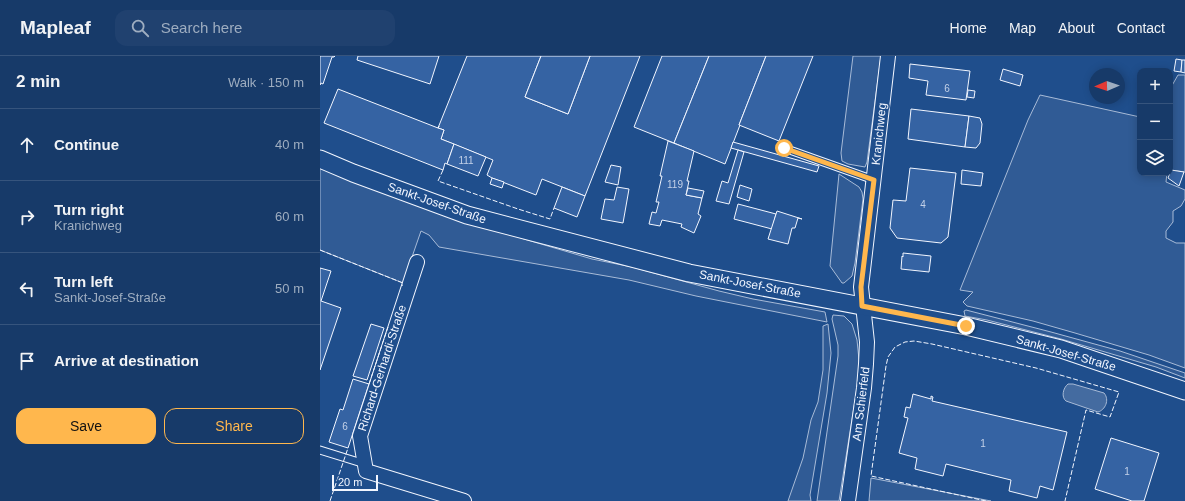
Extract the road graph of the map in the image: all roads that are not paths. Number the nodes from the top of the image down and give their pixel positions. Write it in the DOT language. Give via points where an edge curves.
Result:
graph roads {
  1 [pos="888,56"];
  2 [pos="784,148"];
  3 [pos="320,159"];
  4 [pos="874,180"];
  5 [pos="417,262"];
  6 [pos="862,306"];
  7 [pos="1185,391"];
  8 [pos="320,450"];
  9 [pos="365,464"];
  10 [pos="464,501"];
  11 [pos="848,501"];
  1 -- 4 [label="street, Kranichweg"];
  2 -- 4 [label="lane"];
  3 -- 6 [label="street, Sankt-Josef-Straße" via="467,215 689,273"];
  4 -- 6 [label="street, Kranichweg" via="861,287"];
  5 -- 9 [label="street, Richard-Gerhardi-Straße" via="360,436"];
  6 -- 7 [label="street, Sankt-Josef-Straße" via="966,326 1061,349"];
  6 -- 11 [label="street, Am Schierfeld" via="867,342 866,364"];
  8 -- 9 [label="lane"];
  9 -- 10 [label="street" via="366,470"];
}
